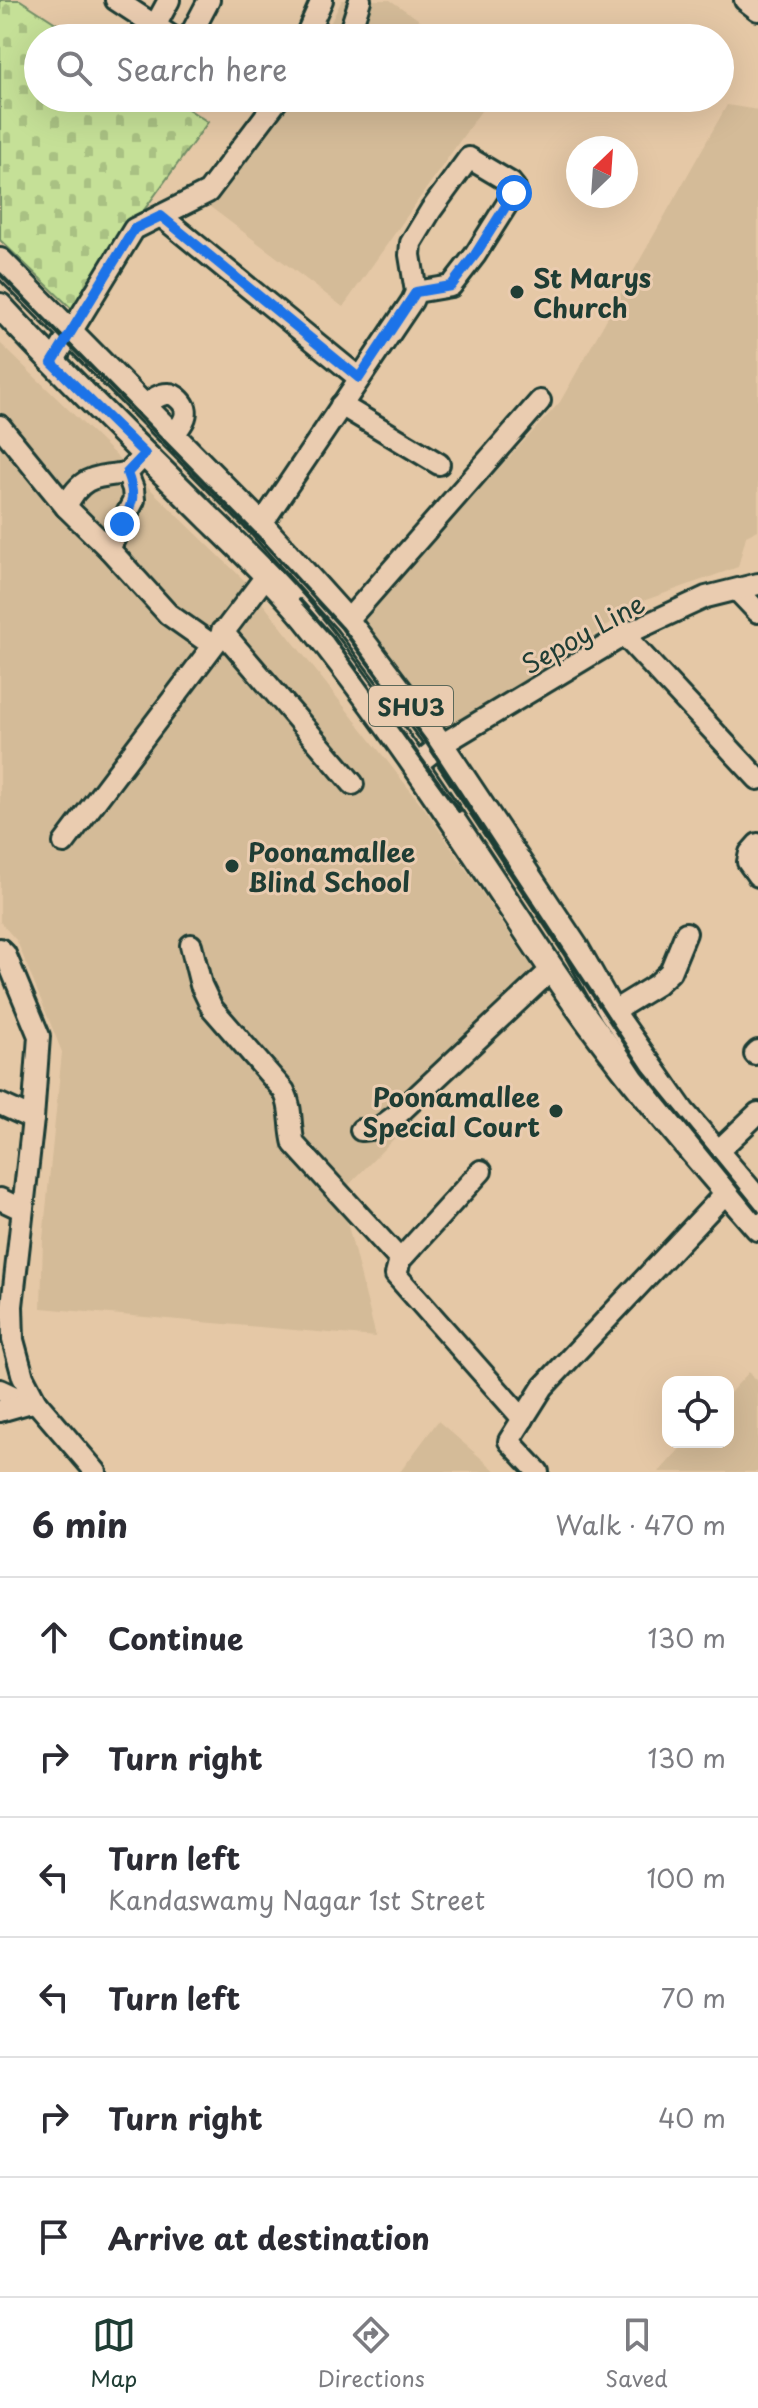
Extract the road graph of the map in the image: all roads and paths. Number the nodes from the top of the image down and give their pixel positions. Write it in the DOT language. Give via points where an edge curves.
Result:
graph roads {
  1 [pos="116,0"];
  2 [pos="169,0"];
  3 [pos="209,0"];
  4 [pos="322,0"];
  5 [pos="360,0"];
  6 [pos="745,0"];
  7 [pos="758,10"];
  8 [pos="152,24"];
  9 [pos="156,24"];
  10 [pos="196,24"];
  11 [pos="311,24"];
  12 [pos="352,24"];
  13 [pos="265,112"];
  14 [pos="161,216"];
  15 [pos="0,261"];
  16 [pos="416,292"];
  17 [pos="0,306"];
  18 [pos="69,332"];
  19 [pos="52,363"];
  20 [pos="359,378"];
  21 [pos="540,401"];
  22 [pos="341,405"];
  23 [pos="0,426"];
  24 [pos="145,454"];
  25 [pos="439,464"];
  26 [pos="127,473"];
  27 [pos="66,507"];
  28 [pos="261,525"];
  29 [pos="109,549"];
  30 [pos="266,576"];
  31 [pos="758,584"];
  32 [pos="738,591"];
  33 [pos="758,612"];
  34 [pos="347,621"];
  35 [pos="624,635"];
  36 [pos="217,638"];
  37 [pos="441,745"];
  38 [pos="416,765"];
  39 [pos="758,779"];
  40 [pos="353,784"];
  41 [pos="64,843"];
  42 [pos="758,844"];
  43 [pos="758,876"];
  44 [pos="686,933"];
  45 [pos="191,945"];
  46 [pos="0,949"];
  47 [pos="552,969"];
  48 [pos="612,1012"];
  49 [pos="0,1104"];
  50 [pos="758,1113"];
  51 [pos="33,1119"];
  52 [pos="361,1130"];
  53 [pos="716,1153"];
  54 [pos="481,1171"];
  55 [pos="733,1185"];
  56 [pos="0,1199"];
  57 [pos="758,1201"];
  58 [pos="21,1209"];
  59 [pos="758,1228"];
  60 [pos="400,1260"];
  61 [pos="6,1304"];
  62 [pos="0,1390"];
  63 [pos="32,1402"];
  64 [pos="0,1411"];
  65 [pos="523,1419"];
  66 [pos="96,1472"];
  67 [pos="538,1472"];
  1 -- 8 [label="street"];
  2 -- 9 [label="street"];
  3 -- 10 [label="street"];
  4 -- 11 [label="street"];
  5 -- 12 [label="street"];
  6 -- 7 [label="street"];
  13 -- 14 [label="street" via="208,192"];
  14 -- 18 [label="street" via="134,229"];
  14 -- 20 [label="street"];
  15 -- 18 [label="main road, SHU3"];
  16 -- 16 [label="street" via="411,243 469,158 511,183 514,193 451,286"];
  16 -- 20 [label="street"];
  17 -- 19 [label="main road, SHU3"];
  18 -- 19 [label="street"];
  18 -- 28 [label="main road, SHU3"];
  19 -- 24 [label="main road, SHU3"];
  20 -- 22 [label="street"];
  21 -- 34 [label="street"];
  22 -- 25 [label="street"];
  22 -- 28 [label="street"];
  23 -- 27 [label="street"];
  24 -- 26 [label="street"];
  24 -- 30 [label="main road, SHU3"];
  26 -- 27 [label="street" via="81,484"];
  26 -- 29 [label="street" via="134,500"];
  27 -- 29 [label="street"];
  28 -- 34 [label="main road, SHU3"];
  29 -- 36 [label="street" via="168,614"];
  30 -- 36 [label="street"];
  30 -- 38 [label="main road, SHU3" via="314,628"];
  31 -- 32 [label="street, Sepoy Line"];
  32 -- 33 [label="street"];
  32 -- 35 [label="street, Sepoy Line" via="706,597"];
  34 -- 37 [label="main road, SHU3"];
  35 -- 37 [label="street, Sepoy Line"];
  35 -- 39 [label="street"];
  36 -- 40 [label="street"];
  36 -- 41 [label="street"];
  37 -- 38 [label="street, Sepoy Line"];
  37 -- 48 [label="main road, SHU3" via="576,948"];
  38 -- 47 [label="main road, SHU3"];
  42 -- 43 [label="street" via="748,862"];
  44 -- 48 [label="street" via="670,972"];
  45 -- 60 [label="street" via="212,1008 284,1091 294,1144"];
  46 -- 51 [label="street" via="39,1036"];
  47 -- 52 [label="street" via="398,1114 379,1128"];
  47 -- 55 [label="main road, SHU3" via="623,1066"];
  48 -- 53 [label="main road, SHU3"];
  49 -- 51 [label="street"];
  50 -- 53 [label="street"];
  51 -- 58 [label="street"];
  53 -- 55 [label="main road, SHU3"];
  54 -- 60 [label="street"];
  55 -- 57 [label="main road, SHU3"];
  55 -- 59 [label="main road, SHU3"];
  55 -- 65 [label="street" via="543,1387"];
  56 -- 58 [label="street"];
  58 -- 61 [label="street"];
  60 -- 65 [label="street" via="396,1275 402,1284"];
  61 -- 63 [label="street"];
  62 -- 63 [label="street"];
  63 -- 64 [label="street"];
  63 -- 66 [label="street"];
  65 -- 67 [label="street" via="509,1441"];
}
